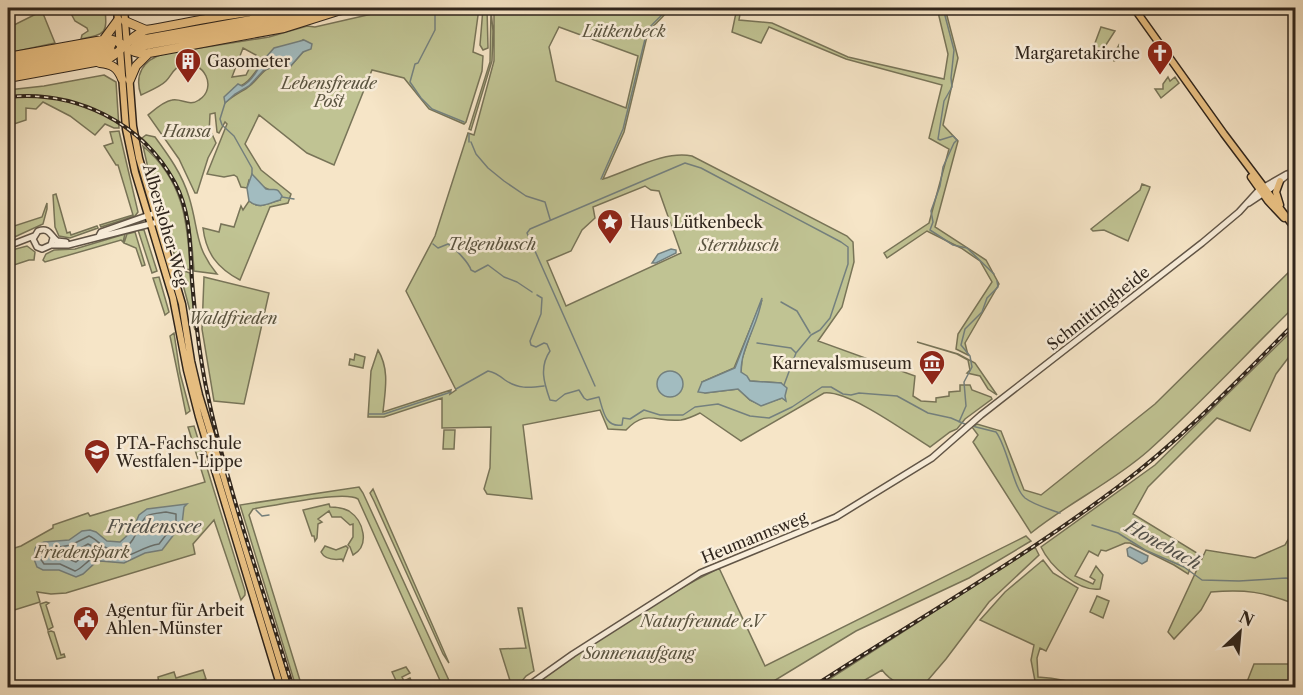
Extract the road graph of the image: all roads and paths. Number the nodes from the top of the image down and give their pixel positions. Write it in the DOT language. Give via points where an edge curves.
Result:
graph roads {
  1 [pos="117,8"];
  2 [pos="124,8"];
  3 [pos="318,8"];
  4 [pos="352,8"];
  5 [pos="1134,8"];
  6 [pos="308,9"];
  7 [pos="341,10"];
  8 [pos="121,20"];
  9 [pos="146,30"];
  10 [pos="104,39"];
  11 [pos="127,45"];
  12 [pos="149,53"];
  13 [pos="8,57"];
  14 [pos="95,63"];
  15 [pos="8,64"];
  16 [pos="8,70"];
  17 [pos="8,78"];
  18 [pos="126,80"];
  19 [pos="1296,168"];
  20 [pos="1287,174"];
  21 [pos="1280,181"];
  22 [pos="1263,191"];
  23 [pos="1285,213"];
  24 [pos="151,214"];
  25 [pos="154,223"];
  26 [pos="1295,227"];
  27 [pos="100,234"];
  28 [pos="53,238"];
  29 [pos="34,239"];
  30 [pos="71,243"];
  31 [pos="51,245"];
  32 [pos="8,246"];
  33 [pos="965,430"];
  34 [pos="281,687"];
  35 [pos="288,687"];
  36 [pos="525,687"];
  1 -- 8 [label="main road, Albersloher Weg"];
  2 -- 8 [label="main road, Albersloher Weg"];
  3 -- 6 [label="highway"];
  4 -- 7 [label="highway"];
  5 -- 22 [label="main road"];
  6 -- 9 [label="highway" via="282,8"];
  6 -- 11 [label="highway"];
  7 -- 11 [label="highway"];
  7 -- 12 [label="highway" via="284,28"];
  8 -- 9 [label="highway"];
  8 -- 10 [label="highway"];
  8 -- 11 [label="main road, Albersloher Weg"];
  9 -- 11 [label="highway" via="134,35"];
  10 -- 11 [label="highway"];
  10 -- 13 [label="highway"];
  11 -- 12 [label="highway" via="136,53"];
  11 -- 14 [label="highway" via="112,57"];
  11 -- 18 [label="main road, Albersloher Weg"];
  12 -- 18 [label="highway"];
  14 -- 17 [label="highway"];
  14 -- 18 [label="highway" via="113,66"];
  15 -- 16 [label="highway" via="111,48"];
  18 -- 24 [label="main road, Albersloher Weg"];
  19 -- 20 [label="street"];
  20 -- 21 [label="street"];
  20 -- 22 [label="street"];
  21 -- 22 [label="street"];
  21 -- 23 [label="main road" via="1276,195"];
  22 -- 23 [label="main road"];
  22 -- 26 [label="main road" via="1275,210"];
  22 -- 33 [label="street, Schmittingheide"];
  23 -- 26 [label="main road"];
  24 -- 25 [label="main road, Albersloher Weg"];
  24 -- 27 [label="street"];
  25 -- 27 [label="street"];
  25 -- 34 [label="main road, Albersloher Weg" via="199,417"];
  25 -- 35 [label="main road, Albersloher Weg" via="185,315 199,395"];
  27 -- 30 [label="street"];
  28 -- 29 [label="street" via="44,230 38,231"];
  28 -- 30 [label="street"];
  28 -- 31 [label="street"];
  29 -- 31 [label="street" via="41,249"];
  29 -- 32 [label="street"];
  30 -- 31 [label="street"];
  33 -- 36 [label="street, Heumannsweg" via="932,458 836,517 700,573"];
}
